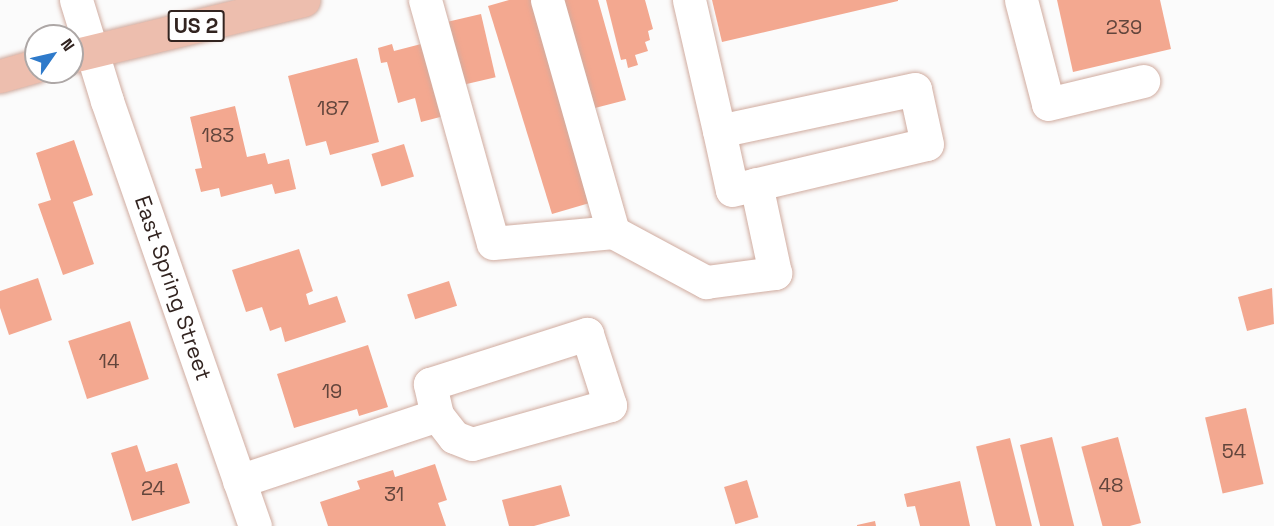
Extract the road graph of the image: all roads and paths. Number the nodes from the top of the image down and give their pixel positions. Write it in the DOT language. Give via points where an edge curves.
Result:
graph roads {
  1 [pos="76,0"];
  2 [pos="303,0"];
  3 [pos="425,0"];
  4 [pos="547,0"];
  5 [pos="689,0"];
  6 [pos="1021,0"];
  7 [pos="78,24"];
  8 [pos="84,53"];
  9 [pos="84,62"];
  10 [pos="24,69"];
  11 [pos="0,76"];
  12 [pos="1143,81"];
  13 [pos="719,131"];
  14 [pos="756,184"];
  15 [pos="613,232"];
  16 [pos="437,414"];
  17 [pos="239,481"];
  18 [pos="255,526"];
  1 -- 7 [label="street, East Spring Street"];
  2 -- 8 [label="main road, US 2"];
  3 -- 15 [label="street" via="493,243"];
  4 -- 15 [label="street"];
  5 -- 13 [label="street"];
  6 -- 12 [label="street" via="1048,104"];
  9 -- 17 [label="street, East Spring Street"];
  10 -- 11 [label="main road"];
  13 -- 14 [label="street" via="732,190"];
  13 -- 14 [label="street" via="915,88 927,144"];
  14 -- 15 [label="street" via="775,273 706,282"];
  16 -- 16 [label="street" via="430,384 587,334 610,405 472,444 454,437"];
  16 -- 17 [label="street"];
  17 -- 18 [label="street, East Spring Street"];
}
